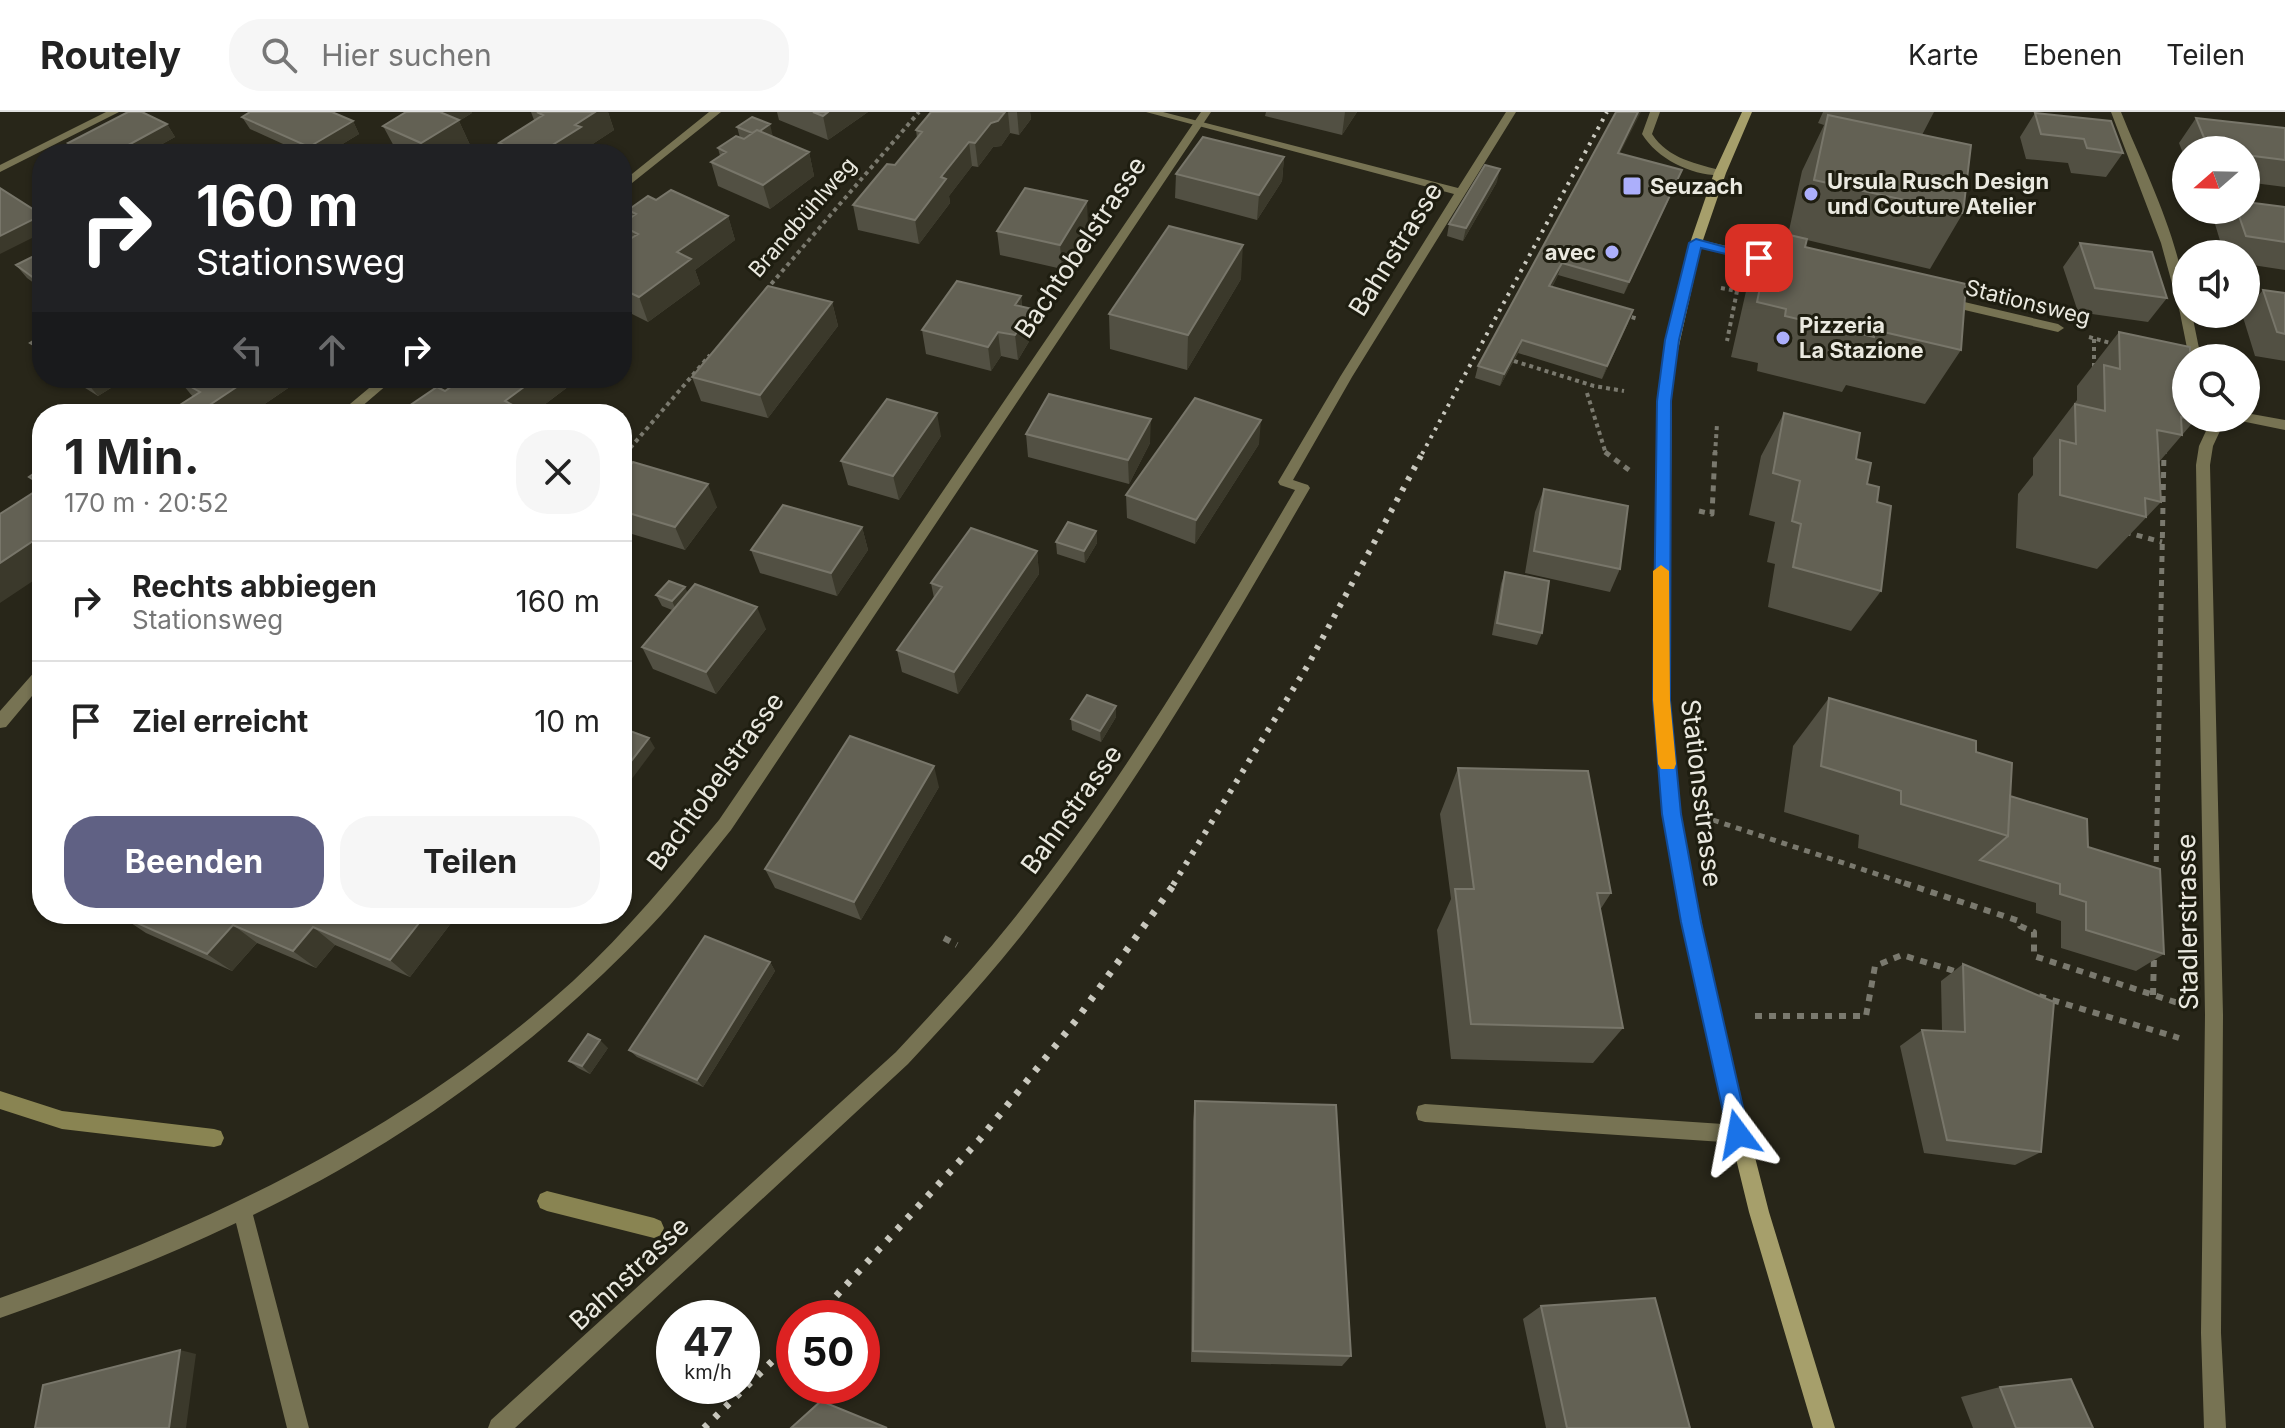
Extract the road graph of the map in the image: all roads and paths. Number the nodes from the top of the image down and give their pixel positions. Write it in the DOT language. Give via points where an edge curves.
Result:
graph roads {
  1 [pos="114,112"];
  2 [pos="716,112"];
  3 [pos="919,112"];
  4 [pos="1151,112"];
  5 [pos="1511,112"];
  6 [pos="1655,112"];
  7 [pos="1747,112"];
  8 [pos="2116,112"];
  9 [pos="1202,118"];
  10 [pos="50,144"];
  11 [pos="32,153"];
  12 [pos="0,169"];
  13 [pos="1720,173"];
  14 [pos="632,180"];
  15 [pos="1460,192"];
  16 [pos="1696,243"];
  17 [pos="2172,262"];
  18 [pos="1789,265"];
  19 [pos="1721,288"];
  20 [pos="766,291"];
  21 [pos="1923,296"];
  22 [pos="1617,313"];
  23 [pos="1638,319"];
  24 [pos="2058,328"];
  25 [pos="2094,339"];
  26 [pos="1727,341"];
  27 [pos="2122,346"];
  28 [pos="714,351"];
  29 [pos="1514,361"];
  30 [pos="2094,382"];
  31 [pos="377,388"];
  32 [pos="1624,391"];
  33 [pos="1587,393"];
  34 [pos="357,404"];
  35 [pos="2260,421"];
  36 [pos="1717,424"];
  37 [pos="2285,425"];
  38 [pos="2212,432"];
  39 [pos="2164,440"];
  40 [pos="632,446"];
  41 [pos="1629,470"];
  42 [pos="1692,509"];
  43 [pos="2117,529"];
  44 [pos="2162,542"];
  45 [pos="2173,545"];
  46 [pos="32,685"];
  47 [pos="0,722"];
  48 [pos="1713,820"];
  49 [pos="2156,889"];
  50 [pos="2154,949"];
  51 [pos="1976,977"];
  52 [pos="2036,995"];
  53 [pos="2153,995"];
  54 [pos="2214,1015"];
  55 [pos="1755,1016"];
  56 [pos="2214,1049"];
  57 [pos="1425,1113"];
  58 [pos="1738,1134"];
  59 [pos="242,1210"];
  60 [pos="0,1308"];
  61 [pos="298,1428"];
  62 [pos="499,1428"];
  63 [pos="1824,1428"];
  64 [pos="2215,1428"];
  1 -- 10 [label="street"];
  2 -- 14 [label="street"];
  3 -- 20 [label="path, Brandbühlweg"];
  4 -- 9 [label="street"];
  5 -- 15 [label="street, Bahnstrasse"];
  6 -- 13 [label="street" via="1647,134 1653,145 1686,164"];
  7 -- 13 [label="main road, Stationsstrasse"];
  8 -- 17 [label="street"];
  9 -- 15 [label="street"];
  9 -- 59 [label="street, Bachtobelstrasse" via="725,825 643,924 566,996 469,1074 359,1148"];
  11 -- 12 [label="street"];
  13 -- 16 [label="main road, Stationsstrasse"];
  15 -- 62 [label="street, Bahnstrasse" via="1285,482 1303,488 1183,694 1114,798 990,961 902,1058"];
  16 -- 18 [label="street"];
  16 -- 58 [label="main road, Stationsstrasse" via="1672,340 1664,401 1661,700 1677,845"];
  19 -- 26 [label="path" via="1737,291"];
  21 -- 24 [label="street, Stationsweg"];
  22 -- 23 [label="path"];
  24 -- 25 [label="path, Stationsweg"];
  25 -- 27 [label="path, Stationsweg"];
  25 -- 30 [label="path"];
  28 -- 40 [label="path"];
  29 -- 32 [label="path"];
  31 -- 34 [label="street"];
  33 -- 41 [label="path" via="1606,455"];
  35 -- 37 [label="street"];
  36 -- 42 [label="path" via="1712,514"];
  38 -- 54 [label="street, Stadlerstrasse" via="2203,465"];
  39 -- 44 [label="path"];
  43 -- 44 [label="path"];
  44 -- 45 [label="path"];
  44 -- 49 [label="path"];
  46 -- 47 [label="street"];
  48 -- 53 [label="path" via="2019,921 2034,932 2034,956"];
  50 -- 53 [label="path"];
  51 -- 55 [label="path" via="1902,955 1875,966 1866,1016"];
  52 -- 56 [label="path"];
  53 -- 54 [label="path"];
  54 -- 56 [label="street, Stadlerstrasse"];
  56 -- 64 [label="street, Stadlerstrasse"];
  57 -- 58 [label="street"];
  58 -- 63 [label="main road, Stationsstrasse"];
  59 -- 60 [label="street, Bachtobelstrasse" via="112,1269"];
  59 -- 61 [label="street"];
}
